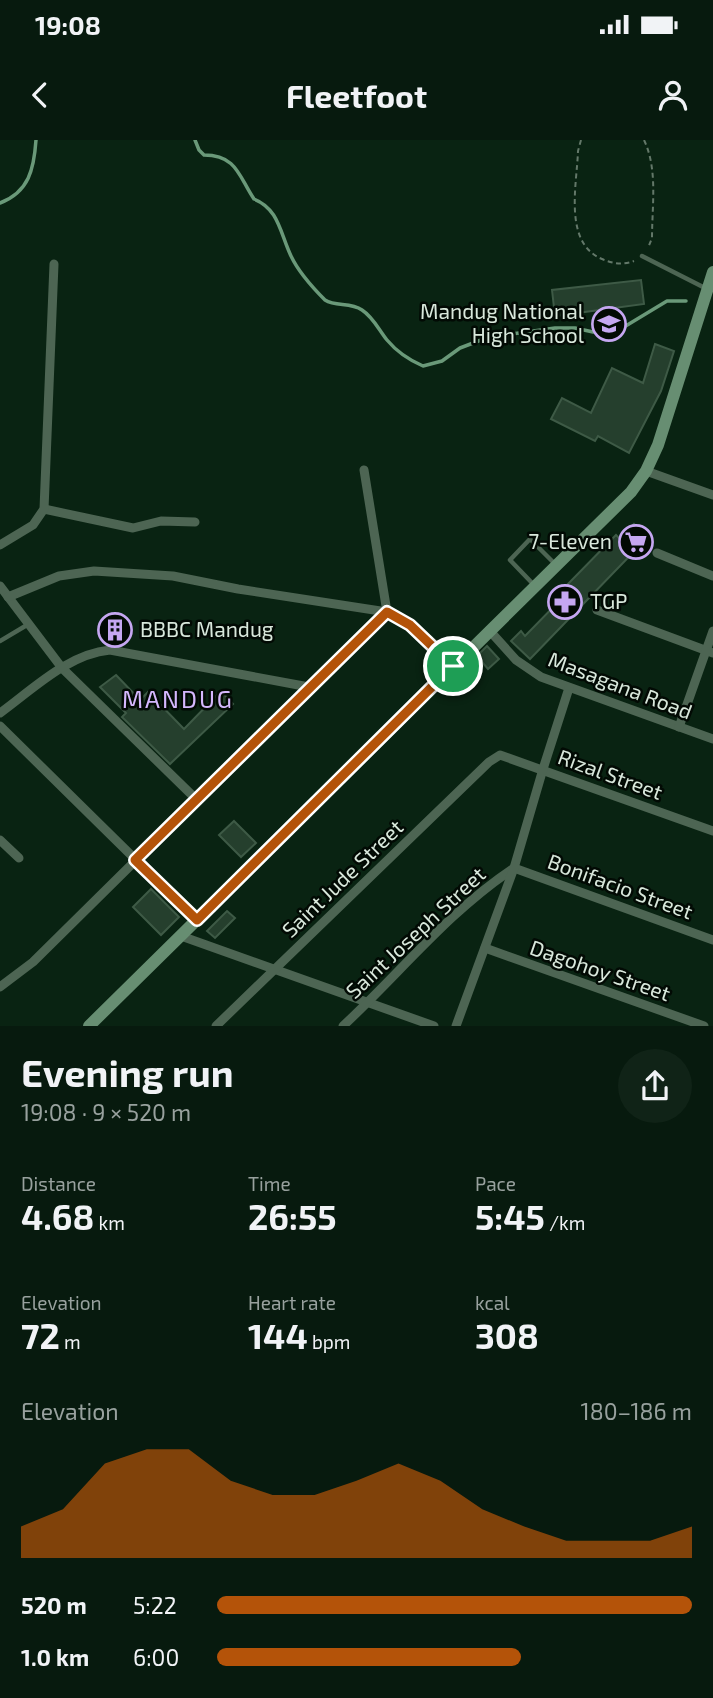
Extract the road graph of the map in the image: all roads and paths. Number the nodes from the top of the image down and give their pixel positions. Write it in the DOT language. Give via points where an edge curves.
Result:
graph roads {
  1 [pos="580,140"];
  2 [pos="644,140"];
  3 [pos="642,256"];
  4 [pos="54,264"];
  5 [pos="713,272"];
  6 [pos="707,289"];
  7 [pos="364,470"];
  8 [pos="646,471"];
  9 [pos="713,495"];
  10 [pos="44,509"];
  11 [pos="195,522"];
  12 [pos="0,545"];
  13 [pos="656,553"];
  14 [pos="556,565"];
  15 [pos="713,576"];
  16 [pos="0,586"];
  17 [pos="534,586"];
  18 [pos="8,597"];
  19 [pos="597,610"];
  20 [pos="387,612"];
  21 [pos="28,624"];
  22 [pos="489,630"];
  23 [pos="713,631"];
  24 [pos="0,641"];
  25 [pos="710,651"];
  26 [pos="453,666"];
  27 [pos="62,668"];
  28 [pos="309,687"];
  29 [pos="569,688"];
  30 [pos="0,713"];
  31 [pos="0,726"];
  32 [pos="679,727"];
  33 [pos="713,739"];
  34 [pos="495,757"];
  35 [pos="543,769"];
  36 [pos="196,799"];
  37 [pos="713,831"];
  38 [pos="0,840"];
  39 [pos="19,858"];
  40 [pos="135,860"];
  41 [pos="514,868"];
  42 [pos="197,920"];
  43 [pos="181,936"];
  44 [pos="713,940"];
  45 [pos="485,948"];
  46 [pos="275,969"];
  47 [pos="0,987"];
  48 [pos="368,1003"];
  49 [pos="89,1026"];
  50 [pos="216,1026"];
  51 [pos="343,1026"];
  52 [pos="434,1026"];
  53 [pos="456,1026"];
  54 [pos="704,1026"];
  1 -- 3 [label="path" via="578,235 586,248 609,262 625,264"];
  2 -- 3 [label="path" via="652,169 652,238"];
  3 -- 6 [label="lane"];
  4 -- 10 [label="street"];
  5 -- 6 [label="main road"];
  6 -- 8 [label="main road"];
  7 -- 20 [label="street"];
  8 -- 9 [label="street"];
  8 -- 14 [label="main road" via="631,492"];
  10 -- 11 [label="street" via="133,528 161,521"];
  10 -- 12 [label="street" via="33,525"];
  13 -- 15 [label="street"];
  14 -- 17 [label="main road"];
  14 -- 17 [label="lane" via="530,539 510,560"];
  16 -- 18 [label="street"];
  17 -- 22 [label="main road"];
  18 -- 20 [label="street" via="59,576 94,571 173,576"];
  18 -- 21 [label="street"];
  19 -- 25 [label="street"];
  20 -- 26 [label="street" via="420,633"];
  20 -- 28 [label="street"];
  21 -- 24 [label="lane"];
  21 -- 27 [label="street"];
  22 -- 26 [label="main road"];
  22 -- 29 [label="street, Masagana Road" via="528,669"];
  23 -- 25 [label="street"];
  25 -- 32 [label="street"];
  26 -- 42 [label="main road"];
  27 -- 28 [label="street" via="96,651 110,650"];
  27 -- 30 [label="street"];
  27 -- 36 [label="street"];
  28 -- 36 [label="street"];
  29 -- 32 [label="street, Masagana Road"];
  29 -- 35 [label="street"];
  31 -- 40 [label="street"];
  32 -- 33 [label="street, Masagana Road"];
  34 -- 35 [label="street, Rizal Street"];
  34 -- 46 [label="street, Saint Jude Street"];
  35 -- 37 [label="street, Rizal Street"];
  35 -- 41 [label="street"];
  36 -- 40 [label="street"];
  38 -- 39 [label="street"];
  40 -- 42 [label="street"];
  40 -- 47 [label="street" via="33,962"];
  41 -- 44 [label="street, Bonifacio Street"];
  41 -- 45 [label="street"];
  41 -- 48 [label="street, Saint Joseph Street" via="464,907"];
  42 -- 43 [label="main road"];
  43 -- 46 [label="street"];
  43 -- 49 [label="main road"];
  45 -- 53 [label="street"];
  45 -- 54 [label="street, Dagohoy Street"];
  46 -- 48 [label="street"];
  46 -- 50 [label="street, Saint Jude Street"];
  48 -- 51 [label="street, Saint Joseph Street"];
  48 -- 52 [label="street"];
}
